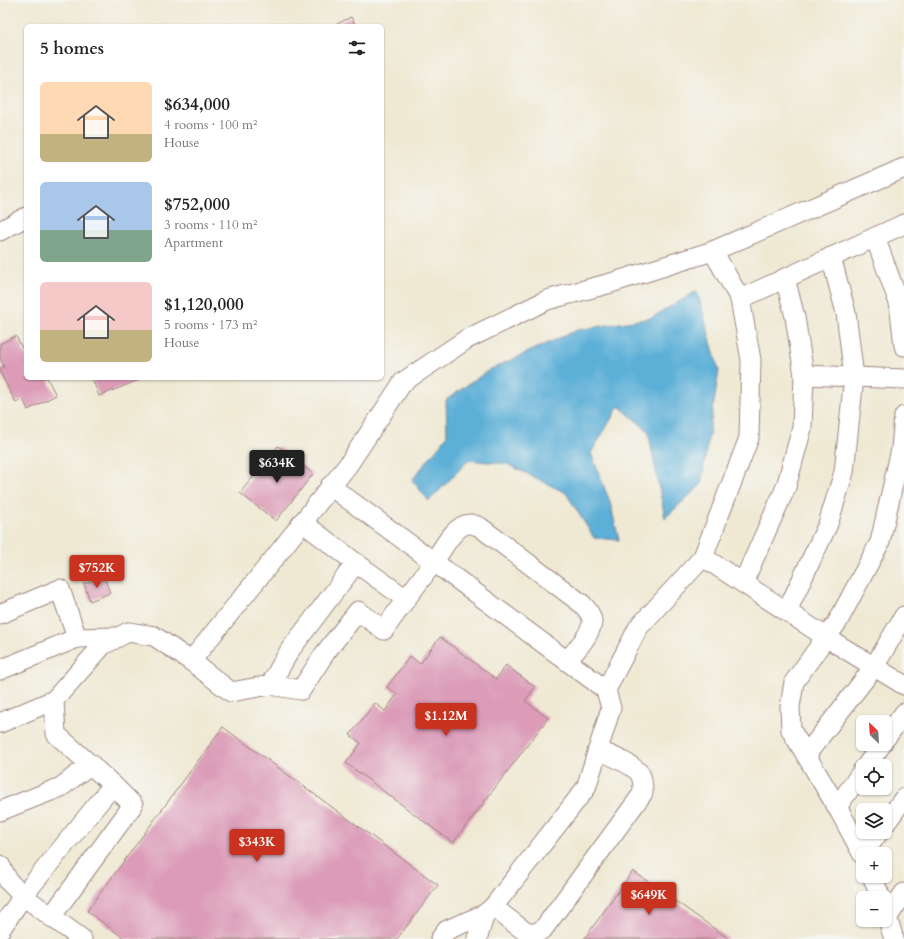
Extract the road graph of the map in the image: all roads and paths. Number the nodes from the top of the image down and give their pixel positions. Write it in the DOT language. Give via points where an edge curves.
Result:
graph roads {
  1 [pos="904,168"];
  2 [pos="24,218"];
  3 [pos="904,224"];
  4 [pos="0,231"];
  5 [pos="875,237"];
  6 [pos="713,251"];
  7 [pos="831,257"];
  8 [pos="785,278"];
  9 [pos="740,299"];
  10 [pos="904,346"];
  11 [pos="804,376"];
  12 [pos="854,378"];
  13 [pos="904,379"];
  14 [pos="904,416"];
  15 [pos="330,486"];
  16 [pos="302,522"];
  17 [pos="703,557"];
  18 [pos="434,562"];
  19 [pos="356,563"];
  20 [pos="743,583"];
  21 [pos="406,599"];
  22 [pos="787,611"];
  23 [pos="0,614"];
  24 [pos="904,616"];
  25 [pos="118,637"];
  26 [pos="826,637"];
  27 [pos="77,638"];
  28 [pos="191,661"];
  29 [pos="567,661"];
  30 [pos="874,667"];
  31 [pos="0,670"];
  32 [pos="270,685"];
  33 [pos="904,685"];
  34 [pos="606,690"];
  35 [pos="54,700"];
  36 [pos="904,713"];
  37 [pos="0,722"];
  38 [pos="892,729"];
  39 [pos="598,750"];
  40 [pos="806,755"];
  41 [pos="91,764"];
  42 [pos="856,780"];
  43 [pos="113,785"];
  44 [pos="904,798"];
  45 [pos="837,807"];
  46 [pos="0,810"];
  47 [pos="892,814"];
  48 [pos="859,847"];
  49 [pos="0,865"];
  50 [pos="904,893"];
  51 [pos="23,896"];
  52 [pos="892,908"];
  53 [pos="489,910"];
  54 [pos="51,916"];
  55 [pos="890,927"];
  56 [pos="0,930"];
  57 [pos="82,939"];
  58 [pos="440,939"];
  59 [pos="477,939"];
  60 [pos="894,939"];
  1 -- 6 [label="lane"];
  2 -- 4 [label="lane"];
  3 -- 5 [label="lane"];
  5 -- 7 [label="lane"];
  5 -- 10 [label="lane" via="899,303"];
  6 -- 9 [label="lane"];
  6 -- 15 [label="lane" via="547,300 467,339 402,382 348,464"];
  7 -- 8 [label="lane"];
  7 -- 12 [label="lane" via="846,313"];
  8 -- 9 [label="lane"];
  8 -- 11 [label="lane" via="795,316"];
  9 -- 17 [label="lane" via="751,360 749,438"];
  11 -- 12 [label="lane"];
  11 -- 20 [label="lane" via="802,428 786,487"];
  12 -- 13 [label="lane"];
  12 -- 22 [label="lane" via="844,472 828,524"];
  14 -- 26 [label="lane" via="901,449 880,542 837,623"];
  15 -- 16 [label="lane"];
  15 -- 18 [label="lane"];
  16 -- 19 [label="lane"];
  16 -- 28 [label="lane"];
  17 -- 20 [label="lane"];
  17 -- 34 [label="lane" via="638,628"];
  18 -- 21 [label="lane"];
  18 -- 29 [label="lane"];
  18 -- 29 [label="lane" via="459,528 471,524 480,527 582,604 589,612 592,620 587,636"];
  19 -- 21 [label="lane"];
  19 -- 32 [label="lane" via="290,650"];
  20 -- 22 [label="lane"];
  21 -- 32 [label="lane" via="384,630 358,611 325,653 301,690"];
  22 -- 26 [label="lane"];
  23 -- 27 [label="lane" via="60,589"];
  24 -- 30 [label="lane"];
  25 -- 27 [label="lane"];
  25 -- 28 [label="lane" via="128,632 154,636"];
  25 -- 35 [label="lane" via="103,645"];
  26 -- 30 [label="lane"];
  26 -- 40 [label="lane" via="794,682 790,707 791,730"];
  27 -- 31 [label="lane"];
  28 -- 32 [label="lane" via="231,692"];
  29 -- 34 [label="lane"];
  30 -- 33 [label="lane"];
  30 -- 40 [label="lane"];
  34 -- 39 [label="lane" via="611,708"];
  35 -- 37 [label="lane"];
  35 -- 41 [label="lane" via="56,734"];
  36 -- 38 [label="lane"];
  39 -- 53 [label="lane" via="586,788"];
  39 -- 53 [label="lane" via="632,766 640,774 643,793 544,928 536,933 527,933"];
  40 -- 45 [label="lane"];
  41 -- 43 [label="lane"];
  41 -- 46 [label="lane" via="62,787"];
  42 -- 45 [label="lane"];
  43 -- 51 [label="lane"];
  43 -- 54 [label="lane" via="133,805"];
  44 -- 47 [label="lane"];
  45 -- 48 [label="lane"];
  49 -- 51 [label="lane" via="9,882"];
  50 -- 52 [label="lane"];
  51 -- 54 [label="lane"];
  51 -- 56 [label="lane"];
  53 -- 58 [label="lane" via="447,930"];
  53 -- 59 [label="lane"];
  54 -- 57 [label="lane"];
  55 -- 60 [label="lane"];
}
